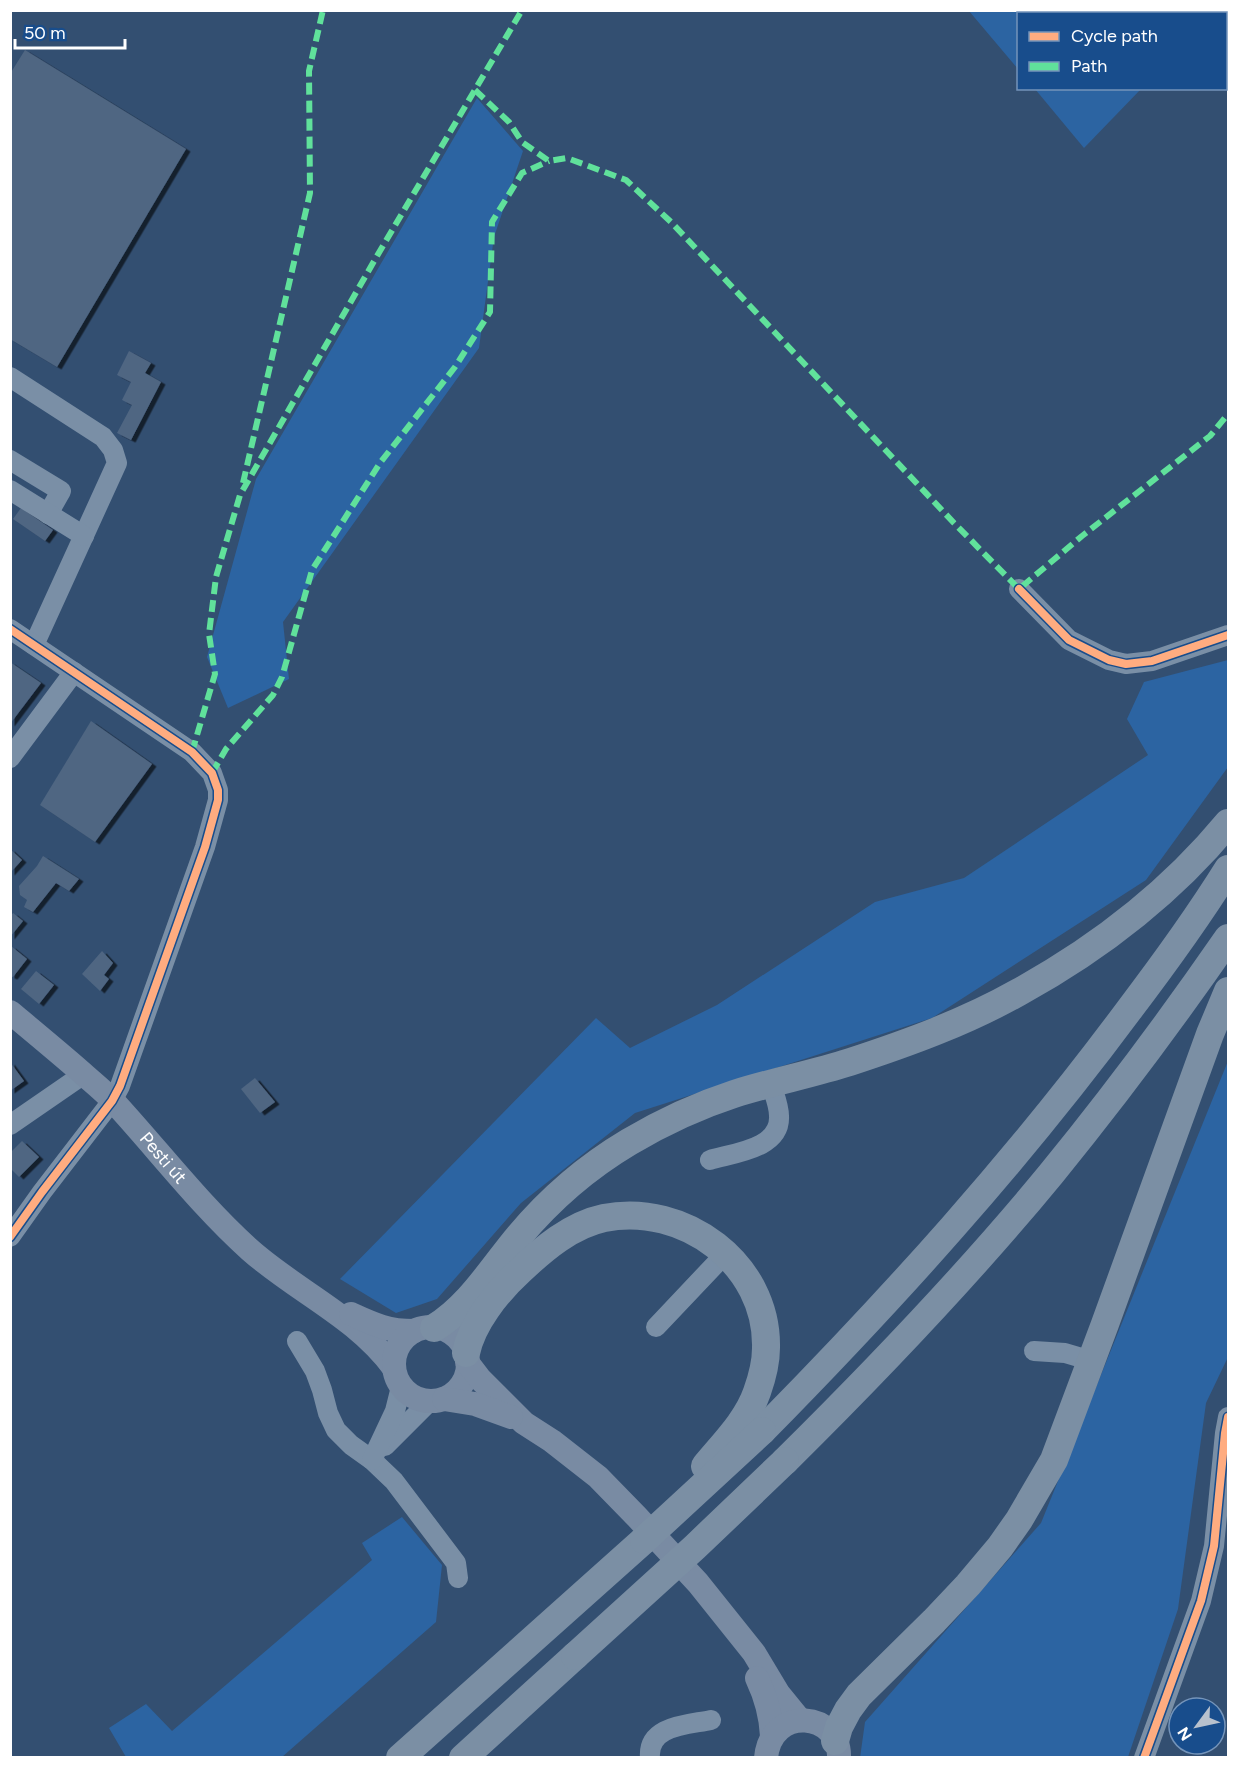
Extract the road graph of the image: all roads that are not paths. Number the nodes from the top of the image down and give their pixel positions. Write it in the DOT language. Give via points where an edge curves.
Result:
graph roads {
  1 [pos="10,377"];
  2 [pos="10,460"];
  3 [pos="10,490"];
  4 [pos="48,513"];
  5 [pos="84,536"];
  6 [pos="1019,589"];
  7 [pos="10,629"];
  8 [pos="1228,635"];
  9 [pos="34,645"];
  10 [pos="74,672"];
  11 [pos="10,758"];
  12 [pos="1228,823"];
  13 [pos="1228,869"];
  14 [pos="1228,938"];
  15 [pos="1228,991"];
  16 [pos="10,1012"];
  17 [pos="84,1074"];
  18 [pos="771,1084"];
  19 [pos="112,1101"];
  20 [pos="10,1125"];
  21 [pos="710,1160"];
  22 [pos="10,1237"];
  23 [pos="726,1253"];
  24 [pos="317,1299"];
  25 [pos="656,1327"];
  26 [pos="424,1329"];
  27 [pos="297,1341"];
  28 [pos="1034,1352"];
  29 [pos="467,1358"];
  30 [pos="1092,1361"];
  31 [pos="398,1377"];
  32 [pos="437,1400"];
  33 [pos="1228,1417"];
  34 [pos="524,1423"];
  35 [pos="374,1457"];
  36 [pos="644,1540"];
  37 [pos="458,1578"];
  38 [pos="732,1627"];
  39 [pos="711,1720"];
  40 [pos="800,1720"];
  41 [pos="769,1747"];
  42 [pos="837,1749"];
  43 [pos="400,1758"];
  44 [pos="463,1758"];
  45 [pos="650,1758"];
  46 [pos="1144,1758"];
  1 -- 5 [label="street" via="103,437 113,450 117,464"];
  2 -- 4 [label="street" via="62,491"];
  3 -- 4 [label="street"];
  4 -- 5 [label="street"];
  5 -- 9 [label="street"];
  6 -- 8 [label="street" via="1069,640 1126,664 1152,661"];
  7 -- 9 [label="street"];
  9 -- 10 [label="street"];
  10 -- 11 [label="street"];
  10 -- 19 [label="street" via="192,752 212,774 218,790 205,848"];
  12 -- 18 [label="highway" via="1150,901 1087,949 1019,993 886,1050"];
  13 -- 36 [label="highway, bridge" via="1162,966 1018,1153 830,1362"];
  14 -- 44 [label="highway, bridge" via="1050,1175 940,1302 785,1461"];
  15 -- 30 [label="highway"];
  16 -- 17 [label="main road, Pesti út"];
  17 -- 19 [label="main road, Pesti út"];
  17 -- 20 [label="street"];
  18 -- 21 [label="street" via="779,1114 775,1134 757,1147"];
  18 -- 26 [label="highway" via="685,1113 603,1159 536,1216 446,1320"];
  19 -- 22 [label="street"];
  19 -- 24 [label="main road, Pesti út" via="214,1216 267,1264"];
  23 -- 25 [label="street"];
  23 -- 29 [label="highway" via="711,1240 672,1222 622,1216 581,1226 548,1245 498,1294 474,1328"];
  23 -- 36 [label="highway, bridge" via="752,1287 759,1305 766,1348 764,1371 746,1415"];
  24 -- 26 [label="main road" via="385,1329"];
  24 -- 31 [label="main road" via="375,1345"];
  26 -- 29 [label="main road" via="441,1329 455,1337"];
  26 -- 31 [label="main road" via="398,1346"];
  27 -- 35 [label="street" via="315,1371 336,1430 351,1445"];
  28 -- 30 [label="street" via="1065,1353"];
  29 -- 32 [label="main road" via="464,1381 458,1390"];
  29 -- 34 [label="main road" via="480,1379"];
  30 -- 42 [label="highway" via="1054,1460 1019,1520 968,1585 848,1710 839,1727"];
  31 -- 32 [label="main road" via="408,1394"];
  31 -- 35 [label="street" via="395,1411"];
  32 -- 34 [label="main road" via="475,1404"];
  32 -- 35 [label="street"];
  33 -- 46 [label="street" via="1214,1546 1201,1601"];
  34 -- 38 [label="main road" via="618,1496 698,1583"];
  35 -- 37 [label="street" via="446,1548 456,1563"];
  36 -- 43 [label="highway"];
  38 -- 40 [label="main road"];
  38 -- 41 [label="main road" via="764,1694 771,1718"];
  39 -- 45 [label="street" via="662,1732 651,1745"];
  40 -- 41 [label="main road" via="779,1728"];
  40 -- 42 [label="main road" via="829,1731"];
}
